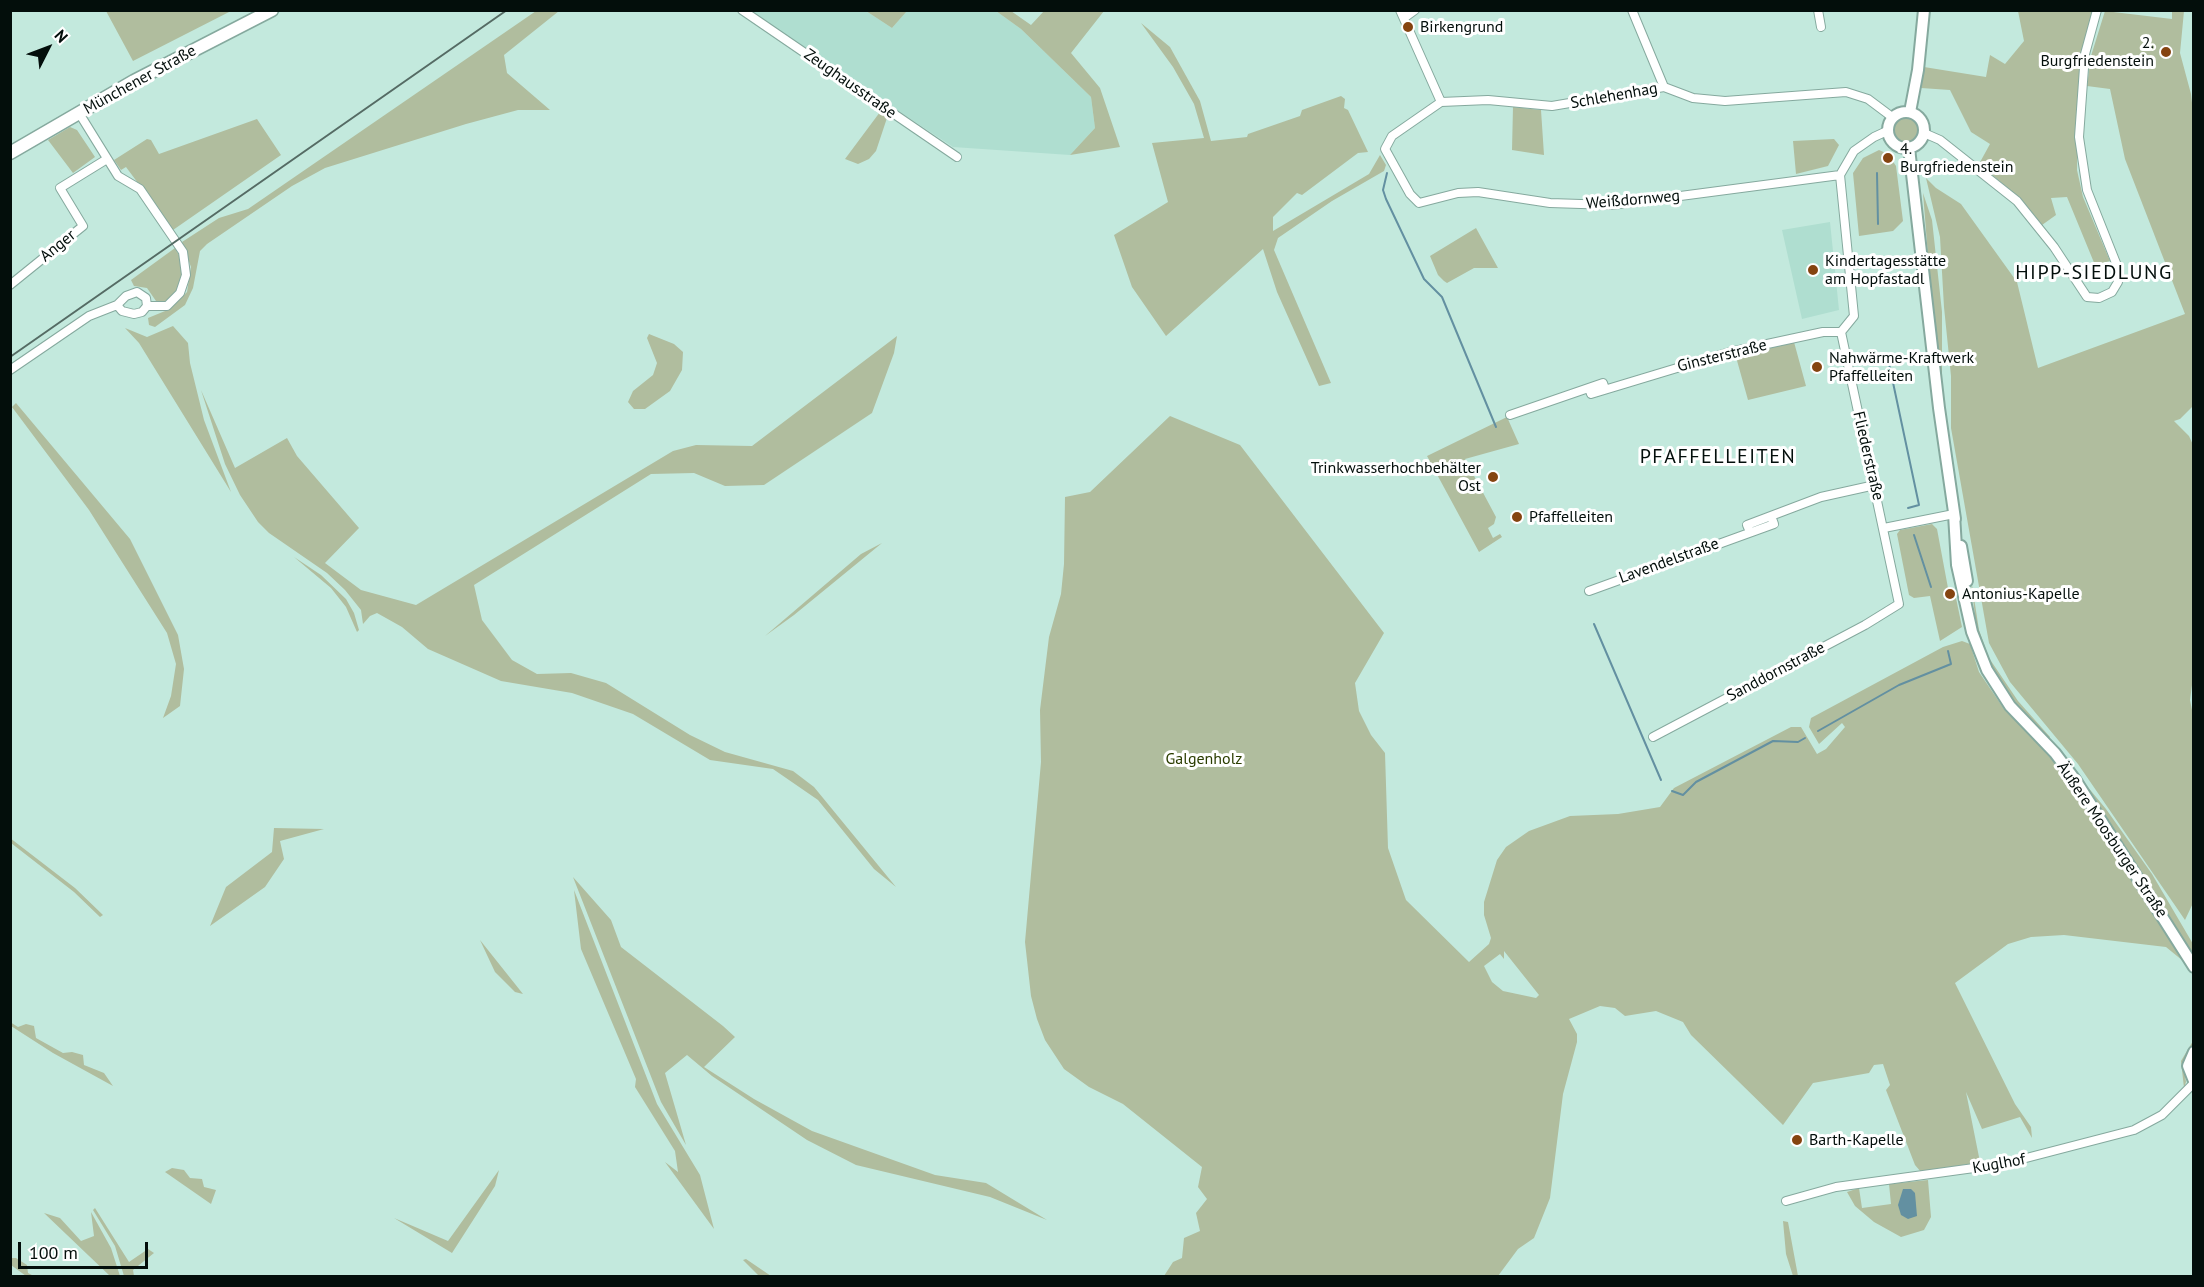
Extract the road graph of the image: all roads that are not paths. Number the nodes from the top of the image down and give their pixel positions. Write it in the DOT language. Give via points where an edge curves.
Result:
graph roads {
  1 [pos="272,10"];
  2 [pos="742,10"];
  3 [pos="1415,10"];
  4 [pos="1632,10"];
  5 [pos="1818,10"];
  6 [pos="1924,10"];
  7 [pos="2097,10"];
  8 [pos="1402,14"];
  9 [pos="1821,27"];
  10 [pos="1665,87"];
  11 [pos="1441,102"];
  12 [pos="1910,112"];
  13 [pos="79,113"];
  14 [pos="1892,117"];
  15 [pos="1887,131"];
  16 [pos="1924,133"];
  17 [pos="1909,148"];
  18 [pos="10,153"];
  19 [pos="957,158"];
  20 [pos="107,159"];
  21 [pos="1840,175"];
  22 [pos="10,285"];
  23 [pos="117,305"];
  24 [pos="147,306"];
  25 [pos="1841,332"];
  26 [pos="10,370"];
  27 [pos="1510,415"];
  28 [pos="1875,485"];
  29 [pos="1954,514"];
  30 [pos="1884,528"];
  31 [pos="1589,591"];
  32 [pos="1899,604"];
  33 [pos="1653,737"];
  34 [pos="2193,967"];
  35 [pos="2193,1052"];
  36 [pos="2193,1082"];
  37 [pos="1786,1201"];
  1 -- 13 [label="main road, Münchener Straße"];
  2 -- 19 [label="street, Zeughausstraße"];
  3 -- 8 [label="street"];
  4 -- 10 [label="street"];
  5 -- 9 [label="street"];
  6 -- 12 [label="street"];
  7 -- 16 [label="street" via="2085,54 2079,137 2087,190 2118,268 2118,282 2112,292 2099,298 2087,297 2017,201 1940,140"];
  8 -- 11 [label="street"];
  10 -- 11 [label="street, Schlehenhag" via="1552,106 1488,100"];
  10 -- 14 [label="street, Schlehenhag" via="1693,98 1725,101 1846,92 1868,99"];
  11 -- 21 [label="street, Weißdornweg" via="1386,144 1386,153 1419,203 1478,192 1597,206"];
  12 -- 14 [label="street"];
  12 -- 16 [label="street" via="1921,120"];
  13 -- 18 [label="main road, Münchener Straße"];
  13 -- 20 [label="street"];
  14 -- 15 [label="street"];
  15 -- 17 [label="street" via="1895,145"];
  15 -- 21 [label="street" via="1854,151"];
  16 -- 17 [label="street"];
  17 -- 29 [label="street, Äußere Moosburger Straße"];
  20 -- 22 [label="street, Anger" via="60,188 83,226"];
  20 -- 24 [label="street" via="118,176 140,189 183,252 186,275 180,293 167,306"];
  21 -- 25 [label="street" via="1854,316"];
  23 -- 24 [label="street" via="134,314"];
  23 -- 24 [label="street" via="137,292 146,298"];
  23 -- 26 [label="street" via="81,321"];
  25 -- 27 [label="street, Ginsterstraße" via="1823,332 1730,352 1605,389 1604,383"];
  25 -- 28 [label="street, Fliederstraße"];
  28 -- 30 [label="street, Fliederstraße"];
  28 -- 31 [label="street, Lavendelstraße" via="1821,497 1771,516 1774,524"];
  29 -- 30 [label="street"];
  29 -- 34 [label="street, Äußere Moosburger Straße" via="1965,564 1971,626 1982,660 2010,706 2076,781"];
  30 -- 32 [label="street, Fliederstraße"];
  32 -- 33 [label="street, Sanddornstraße"];
  35 -- 36 [label="street" via="2188,1066"];
  36 -- 37 [label="street, Kuglhof" via="2162,1115 2134,1130 2003,1164 1836,1187"];
}
